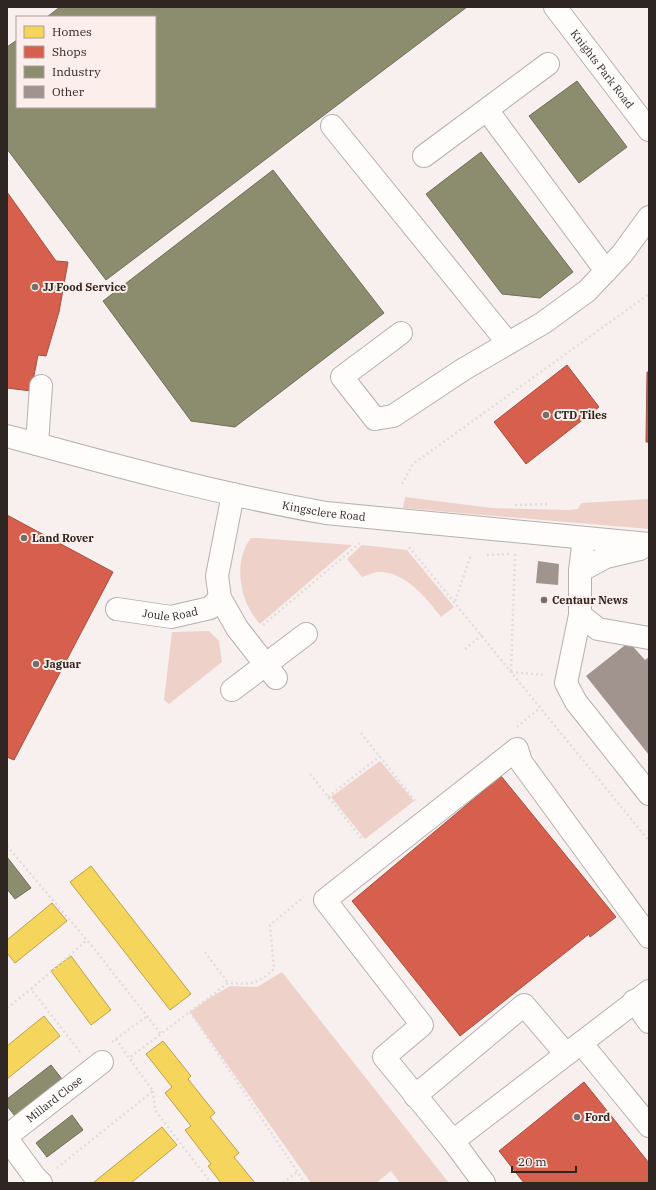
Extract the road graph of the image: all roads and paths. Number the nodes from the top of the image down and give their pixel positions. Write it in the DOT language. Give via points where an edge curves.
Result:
graph roads {
  1 [pos="555,7"];
  2 [pos="548,64"];
  3 [pos="487,110"];
  4 [pos="332,126"];
  5 [pos="649,130"];
  6 [pos="424,156"];
  7 [pos="649,217"];
  8 [pos="606,271"];
  9 [pos="649,294"];
  10 [pos="401,333"];
  11 [pos="508,343"];
  12 [pos="41,386"];
  13 [pos="7,436"];
  14 [pos="38,444"];
  15 [pos="402,484"];
  16 [pos="233,494"];
  17 [pos="547,504"];
  18 [pos="515,505"];
  19 [pos="584,538"];
  20 [pos="360,543"];
  21 [pos="409,546"];
  22 [pos="649,546"];
  23 [pos="471,555"];
  24 [pos="487,555"];
  25 [pos="580,571"];
  26 [pos="220,598"];
  27 [pos="455,601"];
  28 [pos="117,608"];
  29 [pos="580,615"];
  30 [pos="261,627"];
  31 [pos="306,634"];
  32 [pos="482,635"];
  33 [pos="649,638"];
  34 [pos="465,649"];
  35 [pos="271,672"];
  36 [pos="511,672"];
  37 [pos="566,676"];
  38 [pos="232,690"];
  39 [pos="361,733"];
  40 [pos="380,756"];
  41 [pos="310,774"];
  42 [pos="649,794"];
  43 [pos="328,797"];
  44 [pos="415,801"];
  45 [pos="363,840"];
  46 [pos="649,841"];
  47 [pos="7,846"];
  48 [pos="649,937"];
  49 [pos="86,941"];
  50 [pos="205,952"];
  51 [pos="228,984"];
  52 [pos="31,988"];
  53 [pos="642,996"];
  54 [pos="7,1008"];
  55 [pos="190,1012"];
  56 [pos="147,1016"];
  57 [pos="649,1022"];
  58 [pos="161,1034"];
  59 [pos="116,1039"];
  60 [pos="573,1048"];
  61 [pos="129,1058"];
  62 [pos="102,1062"];
  63 [pos="153,1091"];
  64 [pos="415,1096"];
  65 [pos="649,1126"];
  66 [pos="7,1138"];
  67 [pos="453,1141"];
  68 [pos="297,1172"];
  69 [pos="38,1180"];
  70 [pos="211,1183"];
  71 [pos="283,1183"];
  72 [pos="305,1183"];
  73 [pos="484,1183"];
  1 -- 5 [label="street, Knights Park Road"];
  2 -- 3 [label="street"];
  3 -- 6 [label="street"];
  3 -- 8 [label="street"];
  4 -- 11 [label="street"];
  7 -- 8 [label="street"];
  8 -- 11 [label="street" via="587,291"];
  9 -- 15 [label="path" via="413,464"];
  10 -- 11 [label="street" via="342,377 375,419 393,416"];
  12 -- 14 [label="street"];
  13 -- 14 [label="street, Kingsclere Road"];
  14 -- 16 [label="street, Kingsclere Road" via="131,470"];
  16 -- 19 [label="street, Kingsclere Road" via="326,513"];
  16 -- 26 [label="street" via="217,576"];
  17 -- 18 [label="path"];
  19 -- 22 [label="street, Kingsclere Road"];
  19 -- 25 [label="street"];
  20 -- 30 [label="path"];
  21 -- 27 [label="path"];
  22 -- 25 [label="street" via="606,557"];
  23 -- 27 [label="path"];
  24 -- 36 [label="path" via="515,554"];
  25 -- 29 [label="street"];
  26 -- 28 [label="street, Joule Road" via="210,608 171,617"];
  26 -- 35 [label="street" via="237,628"];
  27 -- 32 [label="path"];
  29 -- 33 [label="street" via="598,629"];
  29 -- 37 [label="street"];
  31 -- 35 [label="street"];
  32 -- 34 [label="path"];
  32 -- 36 [label="path"];
  35 -- 38 [label="street"];
  36 -- 37 [label="path"];
  36 -- 46 [label="path"];
  37 -- 42 [label="street" via="566,683 576,702"];
  39 -- 40 [label="path"];
  40 -- 43 [label="path"];
  40 -- 44 [label="path"];
  41 -- 43 [label="path"];
  43 -- 45 [label="path"];
  47 -- 49 [label="path"];
  48 -- 64 [label="street" via="521,762 517,749 325,900 422,1025 384,1057"];
  49 -- 52 [label="path"];
  49 -- 56 [label="path"];
  50 -- 51 [label="path"];
  52 -- 54 [label="path"];
  52 -- 62 [label="path" via="87,1062 96,1054"];
  53 -- 57 [label="street"];
  53 -- 60 [label="street"];
  55 -- 68 [label="path"];
  56 -- 58 [label="path"];
  56 -- 59 [label="path"];
  60 -- 64 [label="street" via="524,1005"];
  60 -- 65 [label="street"];
  60 -- 67 [label="street"];
  61 -- 63 [label="path"];
  62 -- 66 [label="street, Millard Close"];
  63 -- 69 [label="path" via="52,1172"];
  63 -- 70 [label="path" via="155,1110"];
  64 -- 67 [label="street"];
  66 -- 69 [label="street, Millard Close"];
  67 -- 73 [label="street"];
  68 -- 71 [label="path"];
  68 -- 72 [label="path"];
}
